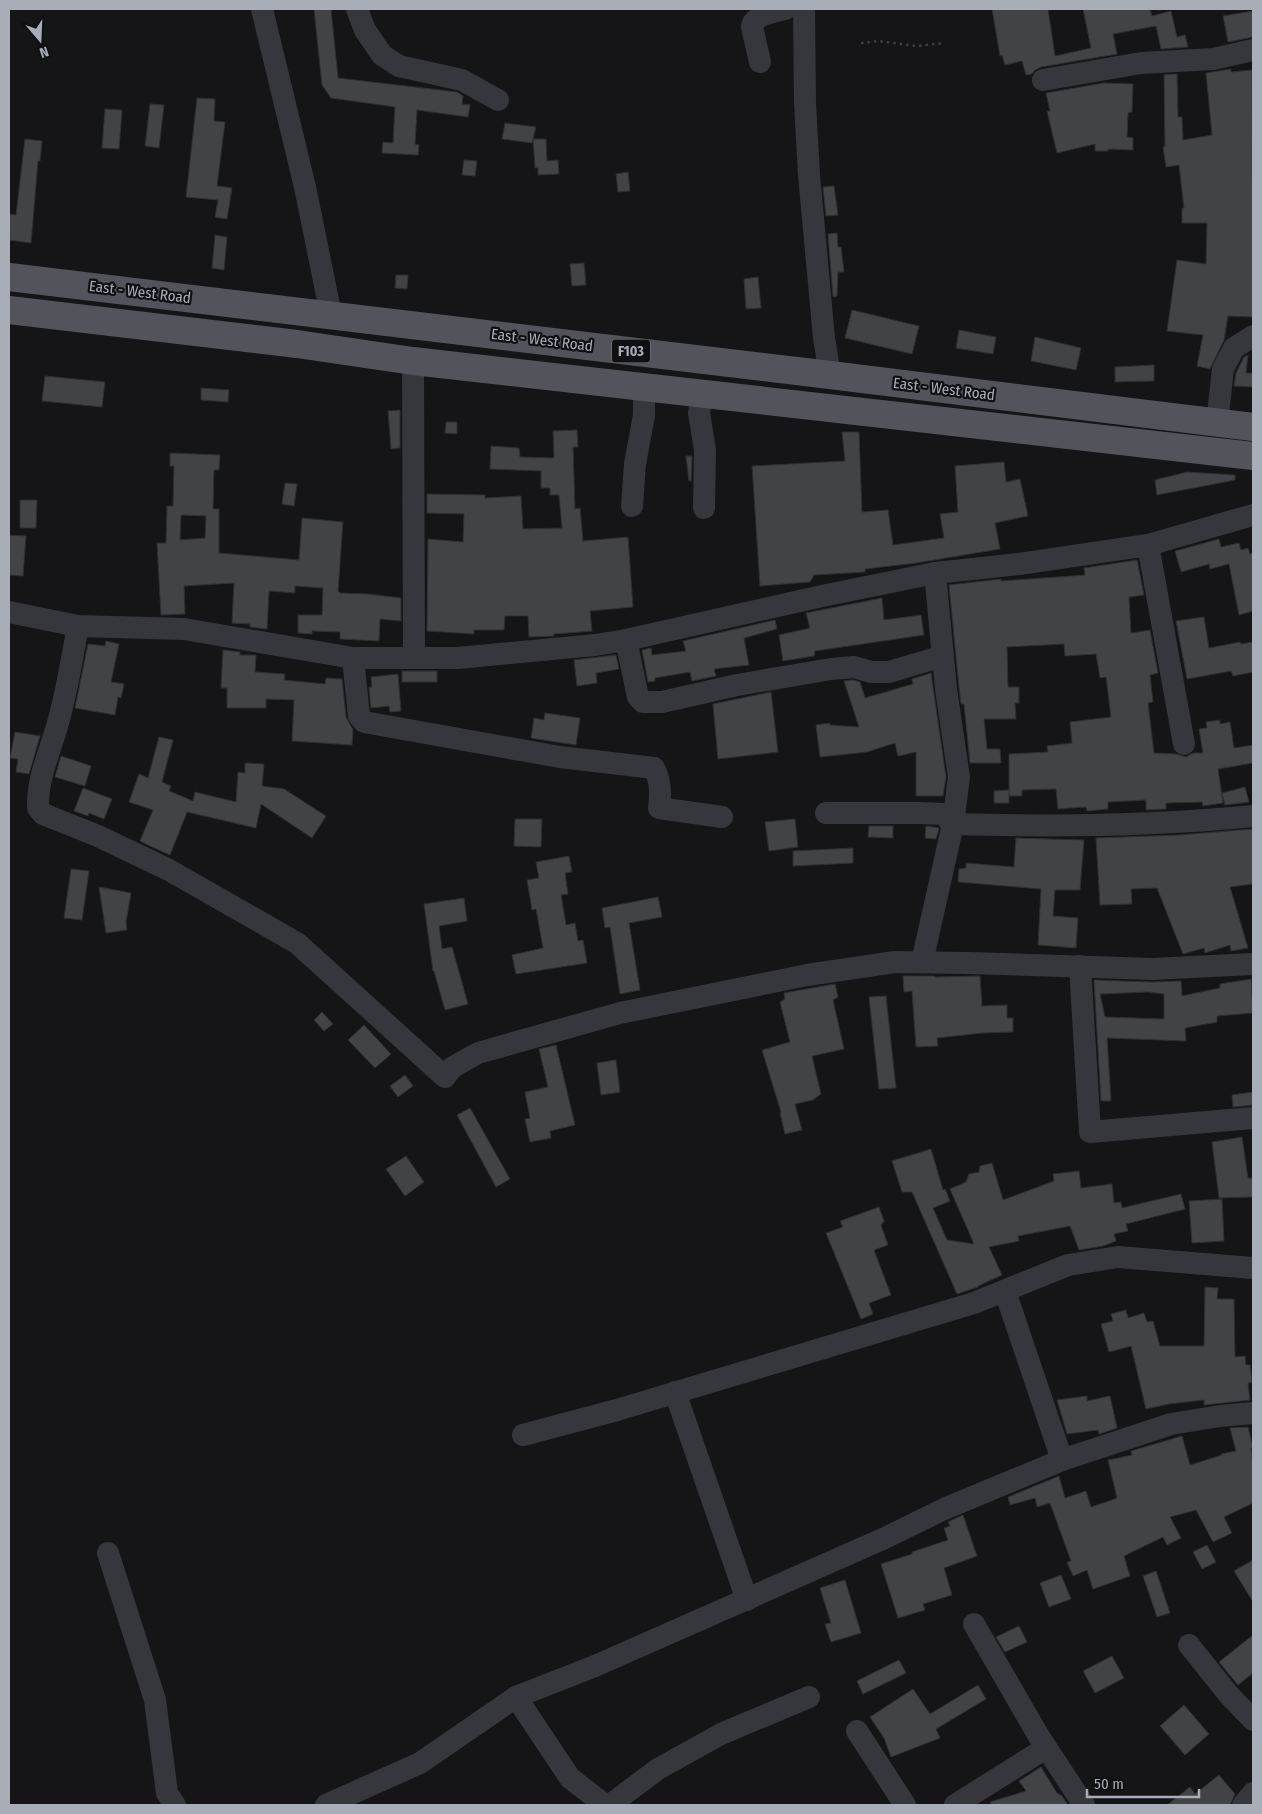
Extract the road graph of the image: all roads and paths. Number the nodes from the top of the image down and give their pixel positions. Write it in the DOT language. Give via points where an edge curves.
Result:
graph roads {
  1 [pos="262,9"];
  2 [pos="357,9"];
  3 [pos="784,9"];
  4 [pos="804,9"];
  5 [pos="861,43"];
  6 [pos="944,43"];
  7 [pos="1253,50"];
  8 [pos="760,62"];
  9 [pos="1043,80"];
  10 [pos="498,100"];
  11 [pos="9,277"];
  12 [pos="9,310"];
  13 [pos="331,314"];
  14 [pos="1253,336"];
  15 [pos="413,361"];
  16 [pos="830,374"];
  17 [pos="644,388"];
  18 [pos="702,394"];
  19 [pos="1217,422"];
  20 [pos="1253,427"];
  21 [pos="1253,456"];
  22 [pos="632,506"];
  23 [pos="704,508"];
  24 [pos="1253,516"];
  25 [pos="1148,545"];
  26 [pos="935,573"];
  27 [pos="9,612"];
  28 [pos="78,626"];
  29 [pos="626,640"];
  30 [pos="943,656"];
  31 [pos="414,657"];
  32 [pos="353,658"];
  33 [pos="1184,744"];
  34 [pos="826,813"];
  35 [pos="1253,816"];
  36 [pos="722,817"];
  37 [pos="953,824"];
  38 [pos="922,962"];
  39 [pos="1253,964"];
  40 [pos="1080,966"];
  41 [pos="1253,1118"];
  42 [pos="1253,1268"];
  43 [pos="1005,1290"];
  44 [pos="675,1392"];
  45 [pos="1253,1414"];
  46 [pos="523,1435"];
  47 [pos="1062,1460"];
  48 [pos="108,1553"];
  49 [pos="747,1600"];
  50 [pos="974,1624"];
  51 [pos="1189,1646"];
  52 [pos="516,1697"];
  53 [pos="809,1697"];
  54 [pos="1253,1720"];
  55 [pos="857,1730"];
  56 [pos="1046,1748"];
  57 [pos="1253,1793"];
  58 [pos="175,1805"];
  59 [pos="326,1805"];
  60 [pos="605,1805"];
  61 [pos="610,1805"];
  62 [pos="906,1805"];
  63 [pos="955,1805"];
  64 [pos="1084,1805"];
  65 [pos="1243,1805"];
  1 -- 13 [label="street" via="305,187"];
  2 -- 10 [label="street" via="365,30 382,55 399,66 462,80"];
  3 -- 8 [label="street" via="756,18 753,22"];
  4 -- 16 [label="street" via="809,175"];
  5 -- 6 [label="path" via="878,41 916,46"];
  7 -- 9 [label="street" via="1213,59 1141,63"];
  11 -- 13 [label="main road, East - West Road / F103"];
  12 -- 15 [label="main road, F103"];
  13 -- 16 [label="main road, East - West Road / F103"];
  14 -- 19 [label="street" via="1234,348 1223,369"];
  15 -- 17 [label="main road, F103"];
  15 -- 31 [label="street"];
  16 -- 19 [label="main road, East - West Road / F103"];
  17 -- 18 [label="main road, F103"];
  17 -- 22 [label="street" via="644,415 635,464"];
  18 -- 21 [label="main road, F103"];
  18 -- 23 [label="street" via="699,413 704,450"];
  19 -- 20 [label="main road, East - West Road / F103"];
  24 -- 25 [label="street"];
  25 -- 26 [label="street"];
  25 -- 33 [label="street"];
  26 -- 29 [label="street"];
  26 -- 30 [label="street"];
  27 -- 28 [label="street"];
  28 -- 32 [label="street" via="184,629"];
  28 -- 38 [label="street" via="58,723 43,766 38,808 43,814 169,870 297,944 445,1077 453,1067 478,1053 620,1013 807,976 894,962"];
  29 -- 30 [label="street" via="638,697 644,702 662,702 831,669 854,667 871,672 889,672"];
  29 -- 31 [label="street" via="458,658"];
  30 -- 37 [label="street" via="960,778"];
  31 -- 32 [label="street"];
  32 -- 36 [label="street" via="359,716 364,722 560,757 654,768 658,776 659,808"];
  34 -- 37 [label="street" via="943,814"];
  35 -- 37 [label="street" via="1051,826"];
  37 -- 38 [label="street"];
  38 -- 40 [label="street"];
  39 -- 40 [label="street" via="1152,969"];
  40 -- 41 [label="street" via="1090,1132"];
  42 -- 43 [label="street" via="1118,1257 1068,1265"];
  43 -- 44 [label="street" via="974,1303"];
  43 -- 47 [label="street"];
  44 -- 46 [label="street"];
  44 -- 49 [label="street"];
  45 -- 47 [label="street" via="1172,1424"];
  47 -- 49 [label="street" via="944,1509"];
  48 -- 58 [label="street" via="155,1700 167,1793"];
  49 -- 52 [label="street"];
  50 -- 56 [label="street"];
  51 -- 54 [label="street"];
  52 -- 59 [label="street" via="420,1763"];
  52 -- 60 [label="street" via="570,1778"];
  53 -- 61 [label="street" via="721,1734 658,1769"];
  55 -- 62 [label="street"];
  56 -- 63 [label="street"];
  56 -- 64 [label="street"];
  57 -- 65 [label="street"];
}
